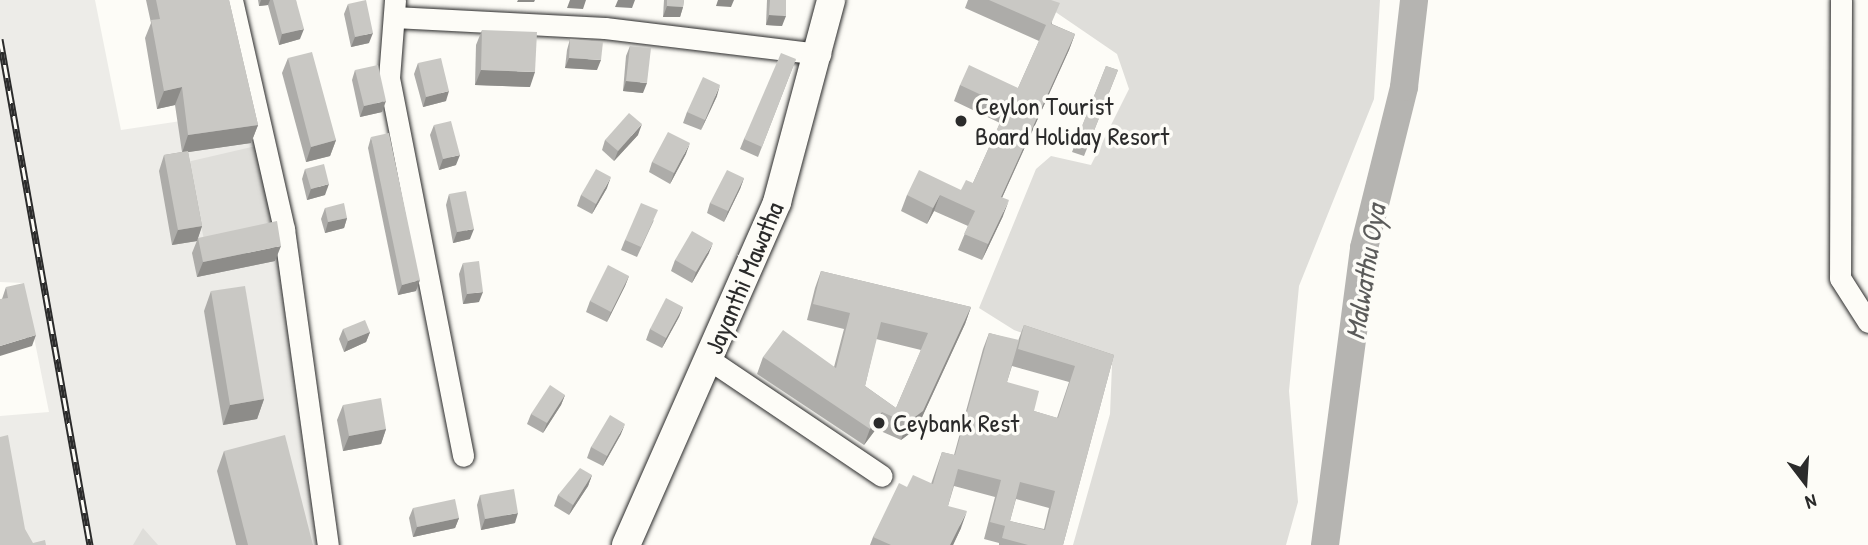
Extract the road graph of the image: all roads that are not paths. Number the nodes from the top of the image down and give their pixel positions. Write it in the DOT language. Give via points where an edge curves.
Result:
graph roads {
  1 [pos="232,0"];
  2 [pos="831,0"];
  3 [pos="1841,0"];
  4 [pos="394,9"];
  5 [pos="820,54"];
  6 [pos="1868,322"];
  7 [pos="710,360"];
  8 [pos="463,456"];
  9 [pos="882,476"];
  10 [pos="328,545"];
  11 [pos="626,545"];
  1 -- 10 [label="street" via="284,229"];
  2 -- 5 [label="main road, Jayanthi Mawatha"];
  3 -- 6 [label="street" via="1840,278"];
  4 -- 5 [label="street"];
  4 -- 8 [label="street" via="389,78"];
  5 -- 7 [label="main road, Jayanthi Mawatha" via="777,202"];
  7 -- 9 [label="street"];
  7 -- 11 [label="main road, Jayanthi Mawatha"];
}
